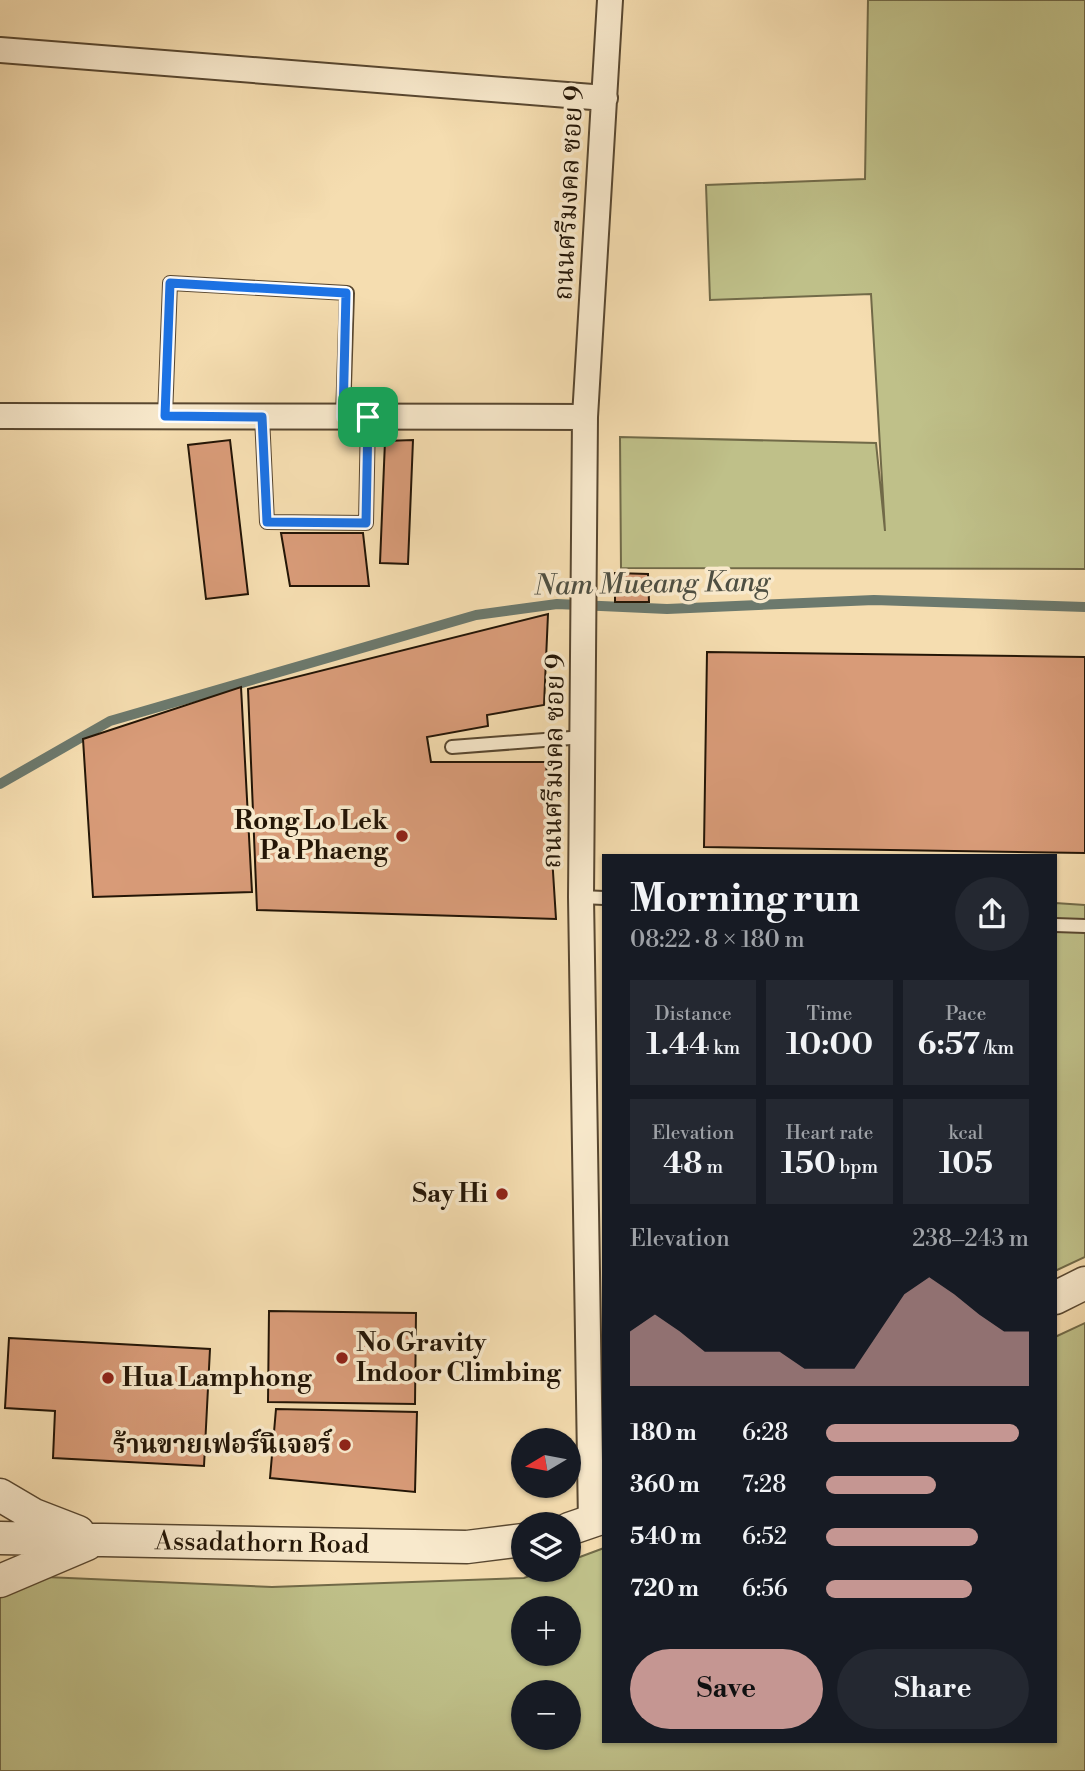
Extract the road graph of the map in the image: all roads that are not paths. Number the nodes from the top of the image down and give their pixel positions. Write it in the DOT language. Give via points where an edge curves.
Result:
graph roads {
  1 [pos="610,0"];
  2 [pos="0,50"];
  3 [pos="604,98"];
  4 [pos="0,416"];
  5 [pos="165,416"];
  6 [pos="262,417"];
  7 [pos="343,417"];
  8 [pos="368,417"];
  9 [pos="585,417"];
  10 [pos="584,737"];
  11 [pos="452,747"];
  12 [pos="592,897"];
  13 [pos="1057,925"];
  14 [pos="1085,926"];
  15 [pos="1085,1283"];
  16 [pos="1057,1297"];
  17 [pos="0,1495"];
  18 [pos="588,1523"];
  19 [pos="0,1538"];
  20 [pos="98,1540"];
  21 [pos="511,1542"];
  22 [pos="0,1581"];
  1 -- 3 [label="street, ถนนศรีมงคล ซอย 9"];
  2 -- 3 [label="street"];
  3 -- 9 [label="street, ถนนศรีมงคล ซอย 9"];
  4 -- 5 [label="street"];
  5 -- 6 [label="street"];
  5 -- 7 [label="lane" via="170,283 346,293"];
  6 -- 7 [label="street"];
  6 -- 8 [label="lane" via="267,522 366,523"];
  7 -- 8 [label="street"];
  8 -- 9 [label="street"];
  9 -- 10 [label="street, ถนนศรีมงคล ซอย 9"];
  10 -- 11 [label="lane"];
  10 -- 12 [label="street, ถนนศรีมงคล ซอย 9"];
  12 -- 18 [label="street, ถนนศรีมงคล ซอย 9"];
  13 -- 14 [label="lane"];
  15 -- 16 [label="street"];
  17 -- 20 [label="street" via="34,1515"];
  19 -- 20 [label="street, Assadathorn Road"];
  20 -- 21 [label="street, Assadathorn Road" via="467,1547"];
  20 -- 22 [label="street"];
}
